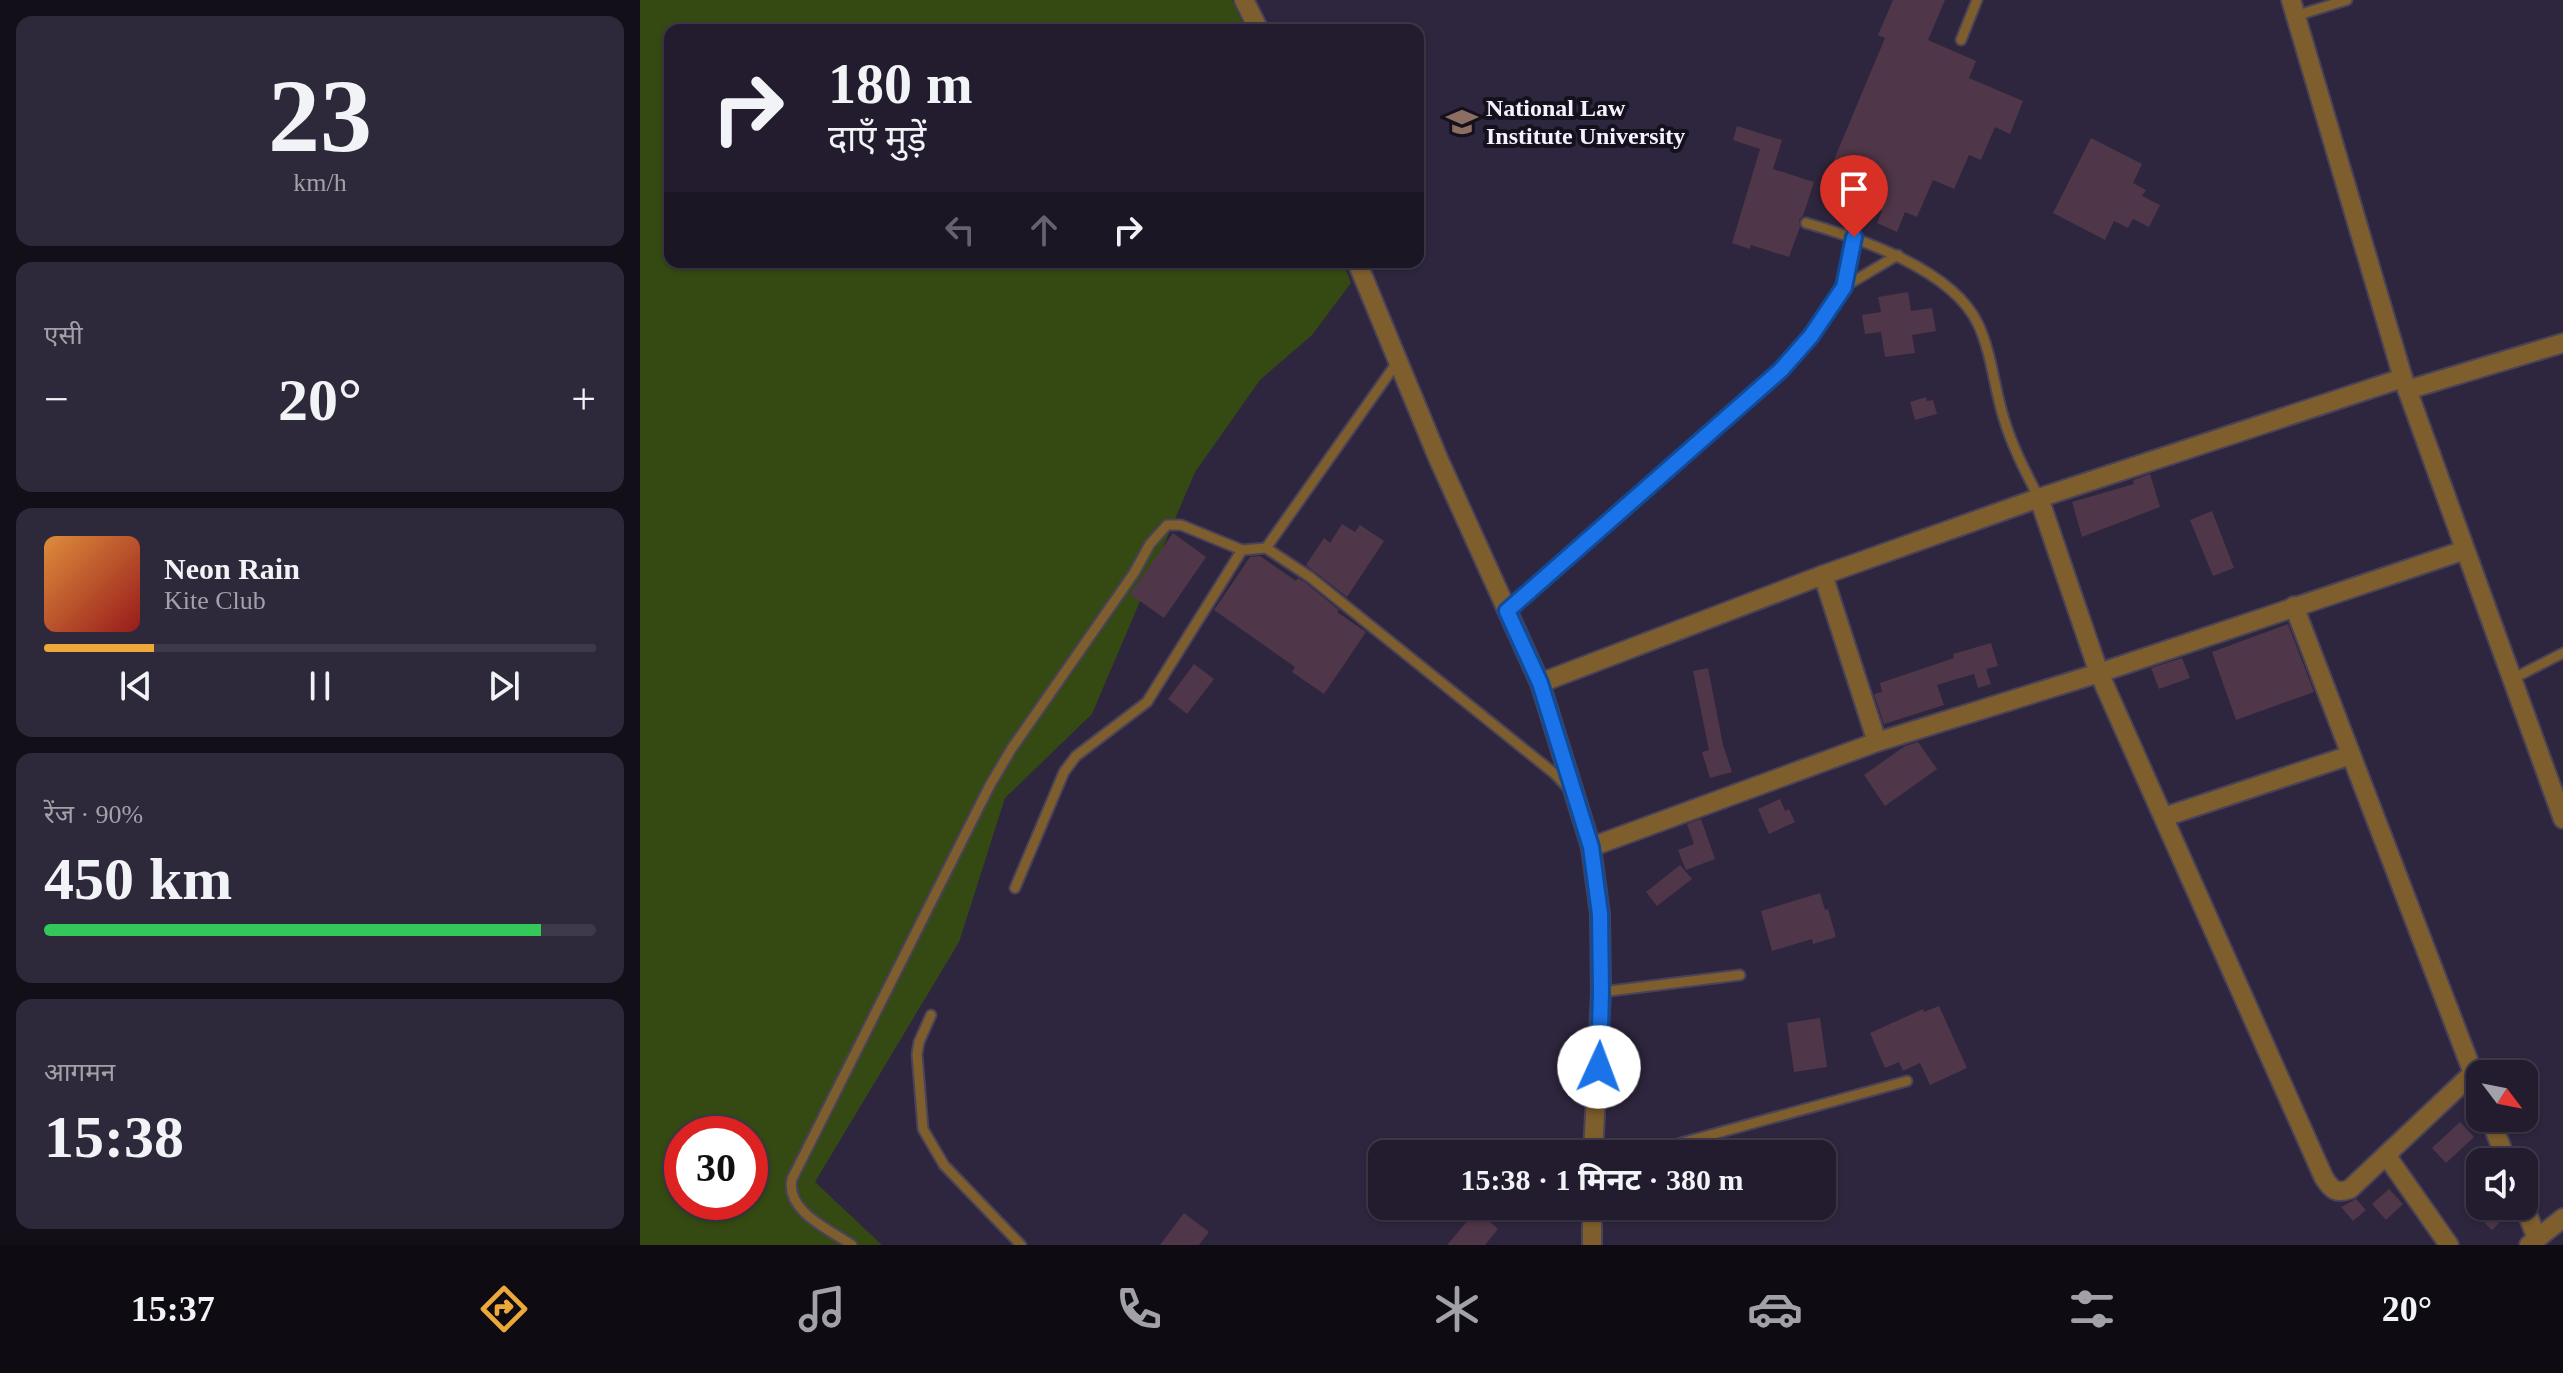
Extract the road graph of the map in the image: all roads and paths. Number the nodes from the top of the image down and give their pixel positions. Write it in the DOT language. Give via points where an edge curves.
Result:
graph roads {
  1 [pos="1244,0"];
  2 [pos="1977,0"];
  3 [pos="2347,0"];
  4 [pos="2293,8"];
  5 [pos="1256,24"];
  6 [pos="1961,40"];
  7 [pos="1806,223"];
  8 [pos="1854,237"];
  9 [pos="1898,255"];
  10 [pos="1359,268"];
  11 [pos="1844,287"];
  12 [pos="2563,343"];
  13 [pos="1398,361"];
  14 [pos="2405,384"];
  15 [pos="2039,498"];
  16 [pos="1266,548"];
  17 [pos="1242,550"];
  18 [pos="2465,550"];
  19 [pos="1823,575"];
  20 [pos="2294,606"];
  21 [pos="1507,611"];
  22 [pos="2563,653"];
  23 [pos="2099,673"];
  24 [pos="2512,679"];
  25 [pos="1540,683"];
  26 [pos="1877,742"];
  27 [pos="2351,755"];
  28 [pos="1576,797"];
  29 [pos="2164,817"];
  30 [pos="2563,819"];
  31 [pos="1591,847"];
  32 [pos="1015,888"];
  33 [pos="1740,975"];
  34 [pos="1601,992"];
  35 [pos="931,1015"];
  36 [pos="2469,1060"];
  37 [pos="1907,1081"];
  38 [pos="2466,1091"];
  39 [pos="1594,1140"];
  40 [pos="1692,1140"];
  41 [pos="2386,1155"];
  42 [pos="2563,1218"];
  43 [pos="1592,1220"];
  44 [pos="2528,1220"];
  45 [pos="2533,1242"];
  46 [pos="852,1245"];
  47 [pos="1021,1245"];
  48 [pos="1592,1245"];
  49 [pos="2449,1245"];
  1 -- 5 [label="street"];
  2 -- 6 [label="lane"];
  3 -- 4 [label="lane"];
  4 -- 14 [label="street"];
  7 -- 8 [label="lane"];
  8 -- 9 [label="lane"];
  8 -- 11 [label="lane"];
  9 -- 11 [label="lane"];
  9 -- 15 [label="lane" via="1955,293 1977,322 2004,419"];
  10 -- 13 [label="street"];
  11 -- 21 [label="lane" via="1781,370"];
  12 -- 14 [label="street"];
  13 -- 16 [label="lane"];
  13 -- 21 [label="street"];
  14 -- 15 [label="street"];
  14 -- 18 [label="street"];
  15 -- 19 [label="street"];
  15 -- 23 [label="street"];
  16 -- 17 [label="lane"];
  16 -- 28 [label="lane" via="1310,577 1555,774"];
  17 -- 32 [label="lane" via="1147,702 1076,756 1064,772"];
  17 -- 46 [label="lane" via="1181,525 1167,525 1004,760 792,1179 790,1190 803,1211"];
  18 -- 20 [label="street"];
  18 -- 24 [label="street"];
  19 -- 25 [label="street"];
  19 -- 26 [label="street"];
  20 -- 23 [label="street"];
  20 -- 27 [label="street"];
  21 -- 25 [label="street"];
  22 -- 24 [label="lane"];
  23 -- 26 [label="street"];
  23 -- 29 [label="street"];
  24 -- 30 [label="street"];
  25 -- 28 [label="street"];
  26 -- 31 [label="street"];
  27 -- 29 [label="street"];
  27 -- 36 [label="street"];
  28 -- 31 [label="street"];
  29 -- 41 [label="street" via="2324,1178 2332,1190 2350,1189"];
  31 -- 34 [label="street" via="1600,914"];
  33 -- 34 [label="lane"];
  34 -- 39 [label="street"];
  35 -- 47 [label="lane" via="917,1054 923,1129 944,1165"];
  37 -- 40 [label="lane"];
  38 -- 41 [label="street"];
  41 -- 49 [label="street"];
  42 -- 45 [label="street"];
  43 -- 48 [label="street"];
  44 -- 45 [label="street"];
}
